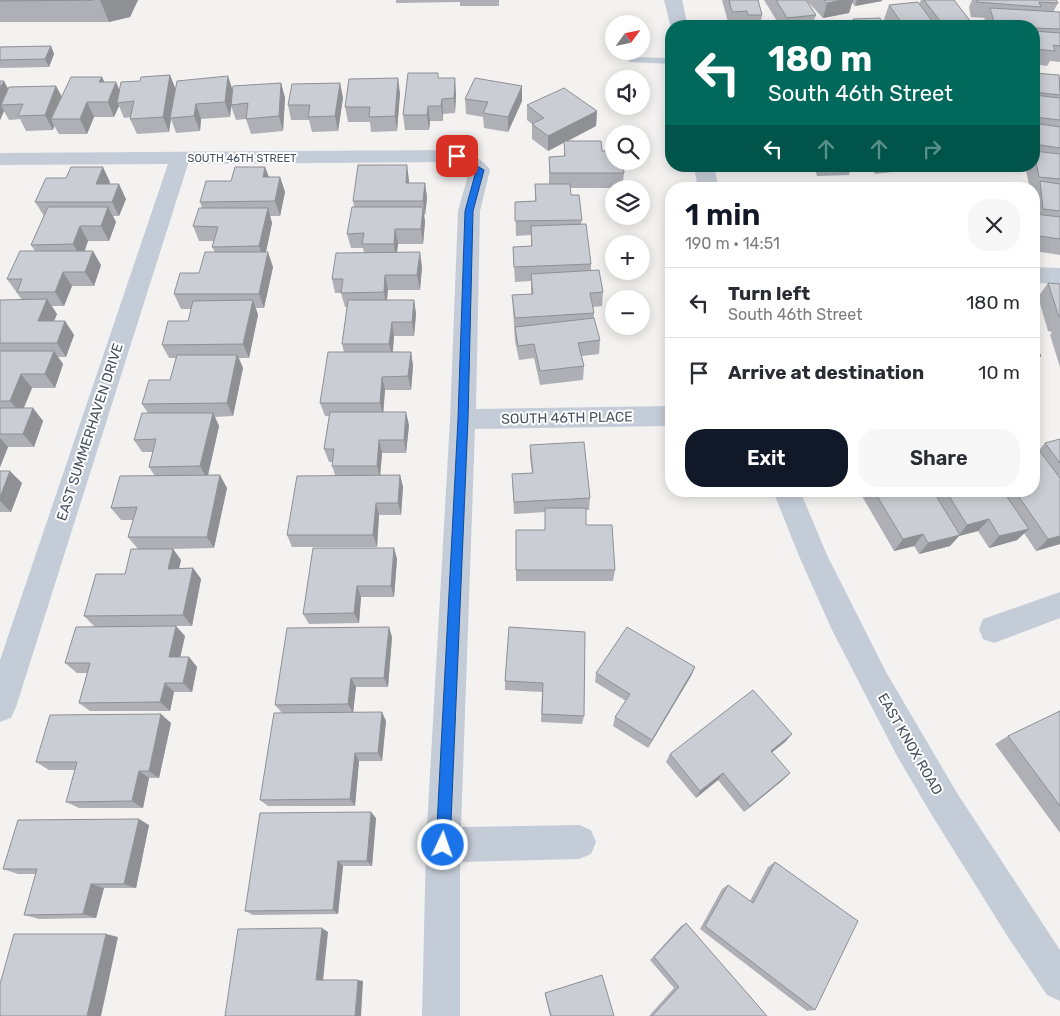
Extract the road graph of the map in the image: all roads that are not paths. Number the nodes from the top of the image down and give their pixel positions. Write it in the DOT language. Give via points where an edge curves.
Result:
graph roads {
  1 [pos="673,0"];
  2 [pos="678,20"];
  3 [pos="650,60"];
  4 [pos="665,60"];
  5 [pos="180,158"];
  6 [pos="0,159"];
  7 [pos="1040,275"];
  8 [pos="1060,276"];
  9 [pos="665,416"];
  10 [pos="463,419"];
  11 [pos="789,497"];
  12 [pos="1060,605"];
  13 [pos="994,629"];
  14 [pos="0,707"];
  15 [pos="579,842"];
  16 [pos="443,845"];
  17 [pos="1060,982"];
  18 [pos="441,1016"];
  1 -- 2 [label="street"];
  3 -- 4 [label="lane"];
  5 -- 6 [label="street, SOUTH 46TH STREET"];
  5 -- 10 [label="street, SOUTH 46TH STREET" via="457,156 480,170 469,211"];
  5 -- 14 [label="street, EAST SUMMERHAVEN DRIVE"];
  7 -- 8 [label="street"];
  9 -- 10 [label="street, SOUTH 46TH PLACE"];
  10 -- 16 [label="street"];
  11 -- 17 [label="street, EAST KNOX ROAD" via="830,596 921,766 1001,896"];
  12 -- 13 [label="street"];
  15 -- 16 [label="street"];
  16 -- 18 [label="street"];
}
